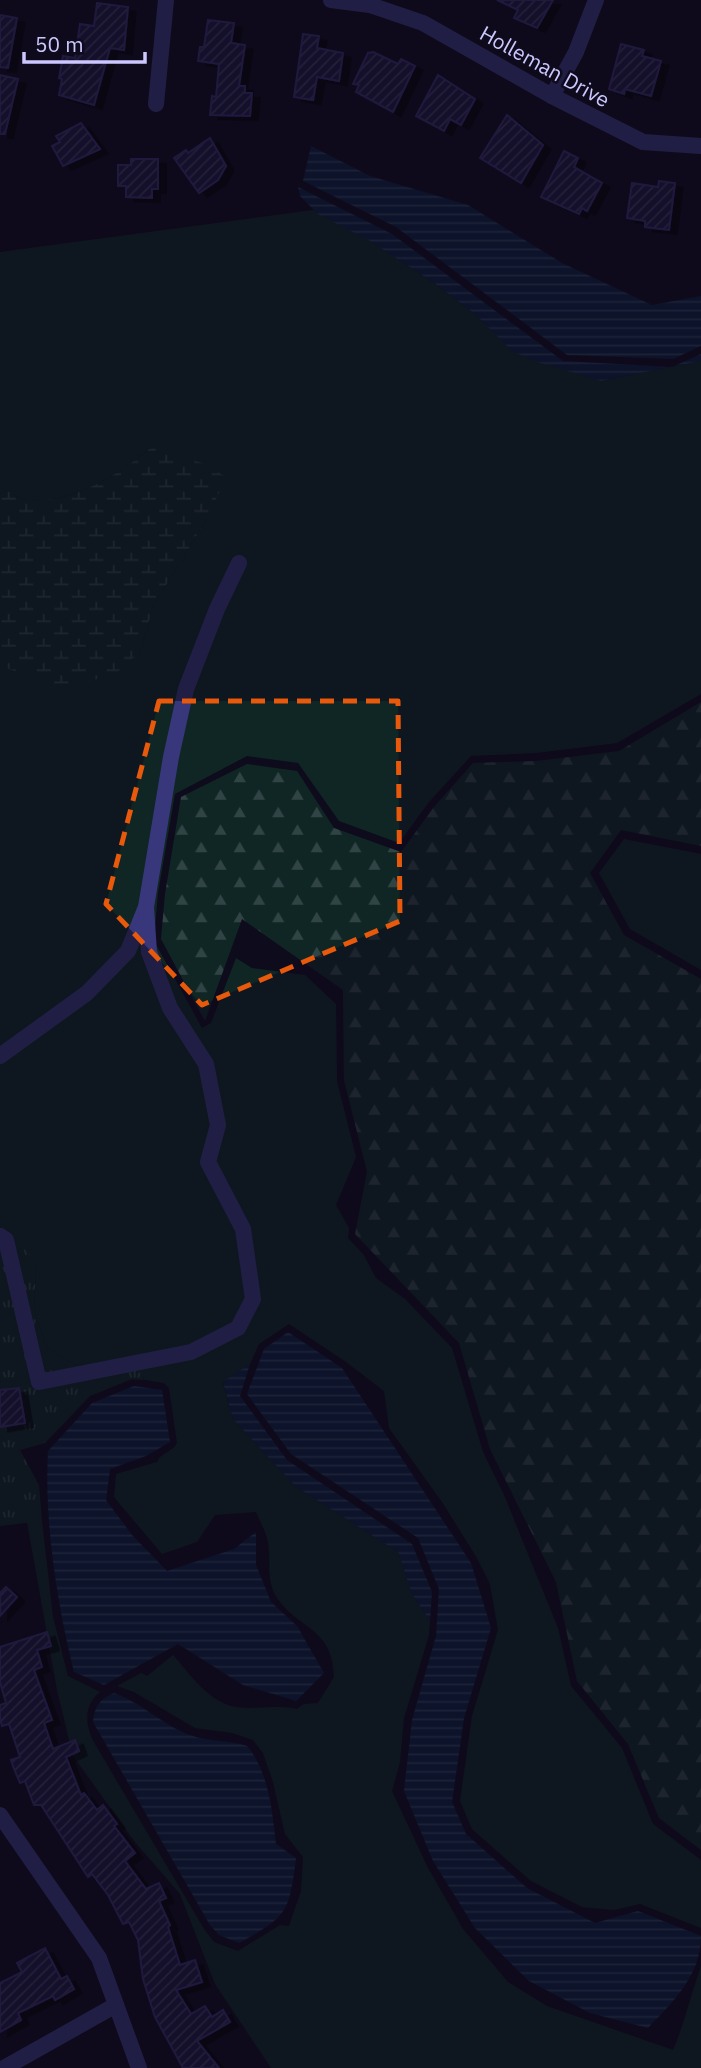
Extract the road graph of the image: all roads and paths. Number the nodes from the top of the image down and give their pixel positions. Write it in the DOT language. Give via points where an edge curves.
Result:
graph roads {
  1 [pos="166,0"];
  2 [pos="331,0"];
  3 [pos="596,0"];
  4 [pos="371,2"];
  5 [pos="552,96"];
  6 [pos="156,104"];
  7 [pos="701,146"];
  8 [pos="239,563"];
  9 [pos="146,907"];
  10 [pos="0,1056"];
  11 [pos="0,1236"];
  12 [pos="1,1820"];
  13 [pos="116,2005"];
  14 [pos="4,2068"];
  15 [pos="139,2068"];
  1 -- 6 [label="street"];
  2 -- 4 [label="street, Holleman Drive"];
  3 -- 5 [label="street"];
  4 -- 5 [label="street, Holleman Drive" via="433,28"];
  5 -- 7 [label="street, Holleman Drive" via="643,142"];
  8 -- 9 [label="street" via="186,689"];
  9 -- 10 [label="street" via="128,951 87,993"];
  9 -- 11 [label="street" via="149,952 157,974 170,1008 206,1064 218,1125 208,1162 243,1229 253,1299 238,1328 191,1352 38,1382 6,1240"];
  12 -- 13 [label="street" via="99,1958"];
  13 -- 14 [label="street"];
  13 -- 15 [label="street"];
}
